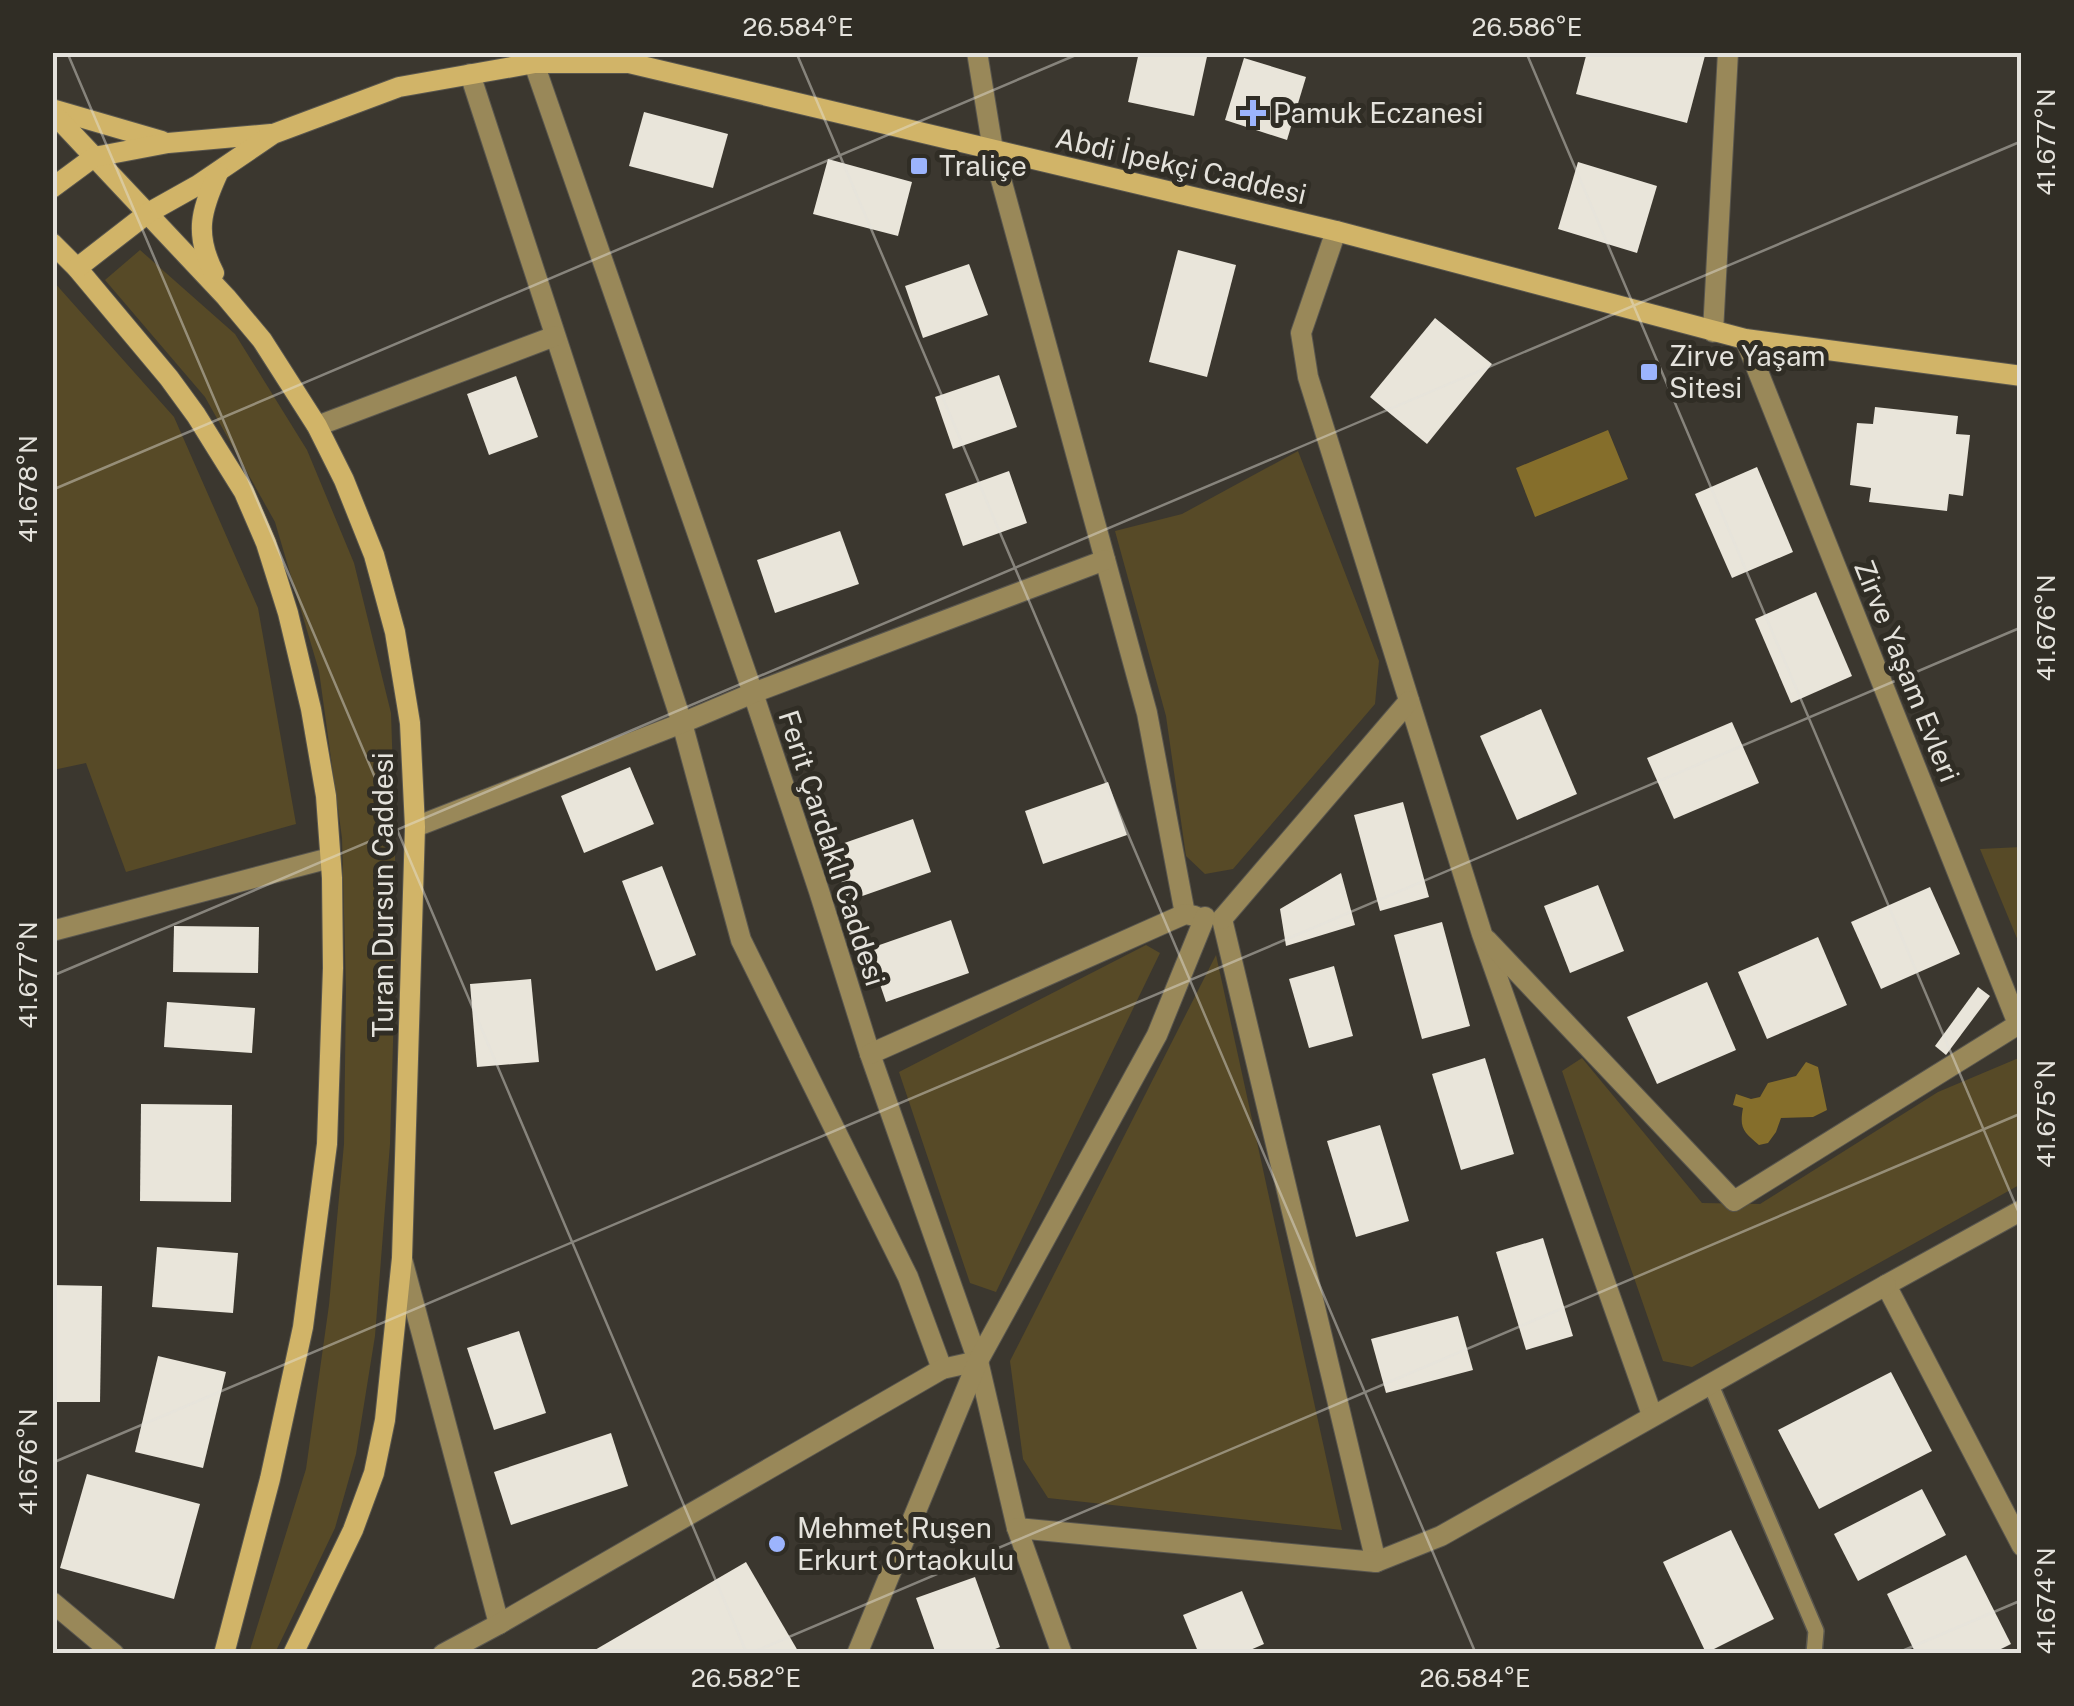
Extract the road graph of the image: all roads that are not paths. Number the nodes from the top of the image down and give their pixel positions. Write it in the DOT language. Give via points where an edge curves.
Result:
graph roads {
  1 [pos="977,52"];
  2 [pos="1728,52"];
  3 [pos="533,58"];
  4 [pos="470,74"];
  5 [pos="52,110"];
  6 [pos="273,134"];
  7 [pos="168,143"];
  8 [pos="993,150"];
  9 [pos="94,158"];
  10 [pos="218,171"];
  11 [pos="52,188"];
  12 [pos="148,213"];
  13 [pos="1336,231"];
  14 [pos="52,243"];
  15 [pos="77,268"];
  16 [pos="226,296"];
  17 [pos="1713,332"];
  18 [pos="555,336"];
  19 [pos="1744,339"];
  20 [pos="2022,376"];
  21 [pos="317,426"];
  22 [pos="1105,560"];
  23 [pos="752,693"];
  24 [pos="1409,701"];
  25 [pos="682,723"];
  26 [pos="415,827"];
  27 [pos="330,858"];
  28 [pos="1204,917"];
  29 [pos="52,931"];
  30 [pos="1482,934"];
  31 [pos="2020,1023"];
  32 [pos="870,1054"];
  33 [pos="2022,1210"];
  34 [pos="402,1258"];
  35 [pos="1886,1285"];
  36 [pos="978,1361"];
  37 [pos="942,1369"];
  38 [pos="1710,1383"];
  39 [pos="1652,1415"];
  40 [pos="1017,1528"];
  41 [pos="2022,1546"];
  42 [pos="1376,1562"];
  43 [pos="52,1602"];
  44 [pos="498,1624"];
  45 [pos="114,1654"];
  46 [pos="224,1654"];
  47 [pos="293,1654"];
  48 [pos="444,1654"];
  49 [pos="858,1654"];
  50 [pos="1062,1654"];
  51 [pos="1814,1654"];
  1 -- 8 [label="street"];
  2 -- 17 [label="street"];
  3 -- 4 [label="main road, Abdi İpekçi Caddesi"];
  3 -- 8 [label="main road, Abdi İpekçi Caddesi" via="629,63"];
  3 -- 23 [label="street, Ferit Çardaklı Caddesi"];
  4 -- 6 [label="main road, Abdi İpekçi Caddesi" via="399,87"];
  4 -- 18 [label="street"];
  5 -- 7 [label="main road"];
  5 -- 9 [label="main road, Turan Dursun Caddesi"];
  6 -- 7 [label="main road"];
  6 -- 10 [label="main road"];
  7 -- 9 [label="main road"];
  8 -- 13 [label="main road, Abdi İpekçi Caddesi"];
  8 -- 22 [label="street"];
  9 -- 11 [label="main road"];
  9 -- 12 [label="main road, Turan Dursun Caddesi"];
  10 -- 12 [label="main road"];
  10 -- 16 [label="main road" via="200,230"];
  12 -- 15 [label="main road"];
  12 -- 16 [label="main road, Turan Dursun Caddesi"];
  13 -- 17 [label="main road, Abdi İpekçi Caddesi"];
  13 -- 24 [label="street" via="1301,332 1308,377"];
  14 -- 15 [label="main road"];
  15 -- 27 [label="main road" via="196,414 266,543 311,709"];
  16 -- 21 [label="main road, Turan Dursun Caddesi"];
  17 -- 19 [label="main road, Abdi İpekçi Caddesi"];
  18 -- 21 [label="street"];
  18 -- 25 [label="street"];
  19 -- 20 [label="main road, Abdi İpekçi Caddesi"];
  19 -- 31 [label="street, Zirve Yaşam Evleri"];
  21 -- 26 [label="main road, Turan Dursun Caddesi" via="374,554 395,632 410,723"];
  22 -- 23 [label="street"];
  22 -- 28 [label="street"];
  23 -- 25 [label="street"];
  23 -- 32 [label="street, Ferit Çardaklı Caddesi"];
  24 -- 28 [label="street"];
  24 -- 30 [label="street"];
  25 -- 26 [label="street"];
  25 -- 37 [label="street" via="741,940 908,1277"];
  26 -- 34 [label="main road, Turan Dursun Caddesi"];
  27 -- 29 [label="street"];
  27 -- 46 [label="main road" via="327,1144 303,1327"];
  28 -- 32 [label="street"];
  28 -- 36 [label="street" via="1158,1035"];
  28 -- 42 [label="street"];
  30 -- 31 [label="street" via="1734,1202"];
  30 -- 39 [label="street"];
  32 -- 36 [label="street, Ferit Çardaklı Caddesi"];
  33 -- 35 [label="street"];
  34 -- 44 [label="street"];
  34 -- 47 [label="main road, Turan Dursun Caddesi" via="386,1420 374,1473"];
  35 -- 38 [label="street"];
  35 -- 41 [label="street"];
  36 -- 37 [label="street"];
  36 -- 40 [label="street, Ferit Çardaklı Caddesi"];
  36 -- 49 [label="street"];
  37 -- 44 [label="street"];
  38 -- 39 [label="street"];
  38 -- 51 [label="lane" via="1816,1632"];
  39 -- 42 [label="street" via="1441,1536"];
  40 -- 42 [label="street"];
  40 -- 50 [label="street, Ferit Çardaklı Caddesi"];
  43 -- 45 [label="street"];
  44 -- 48 [label="street"];
}
